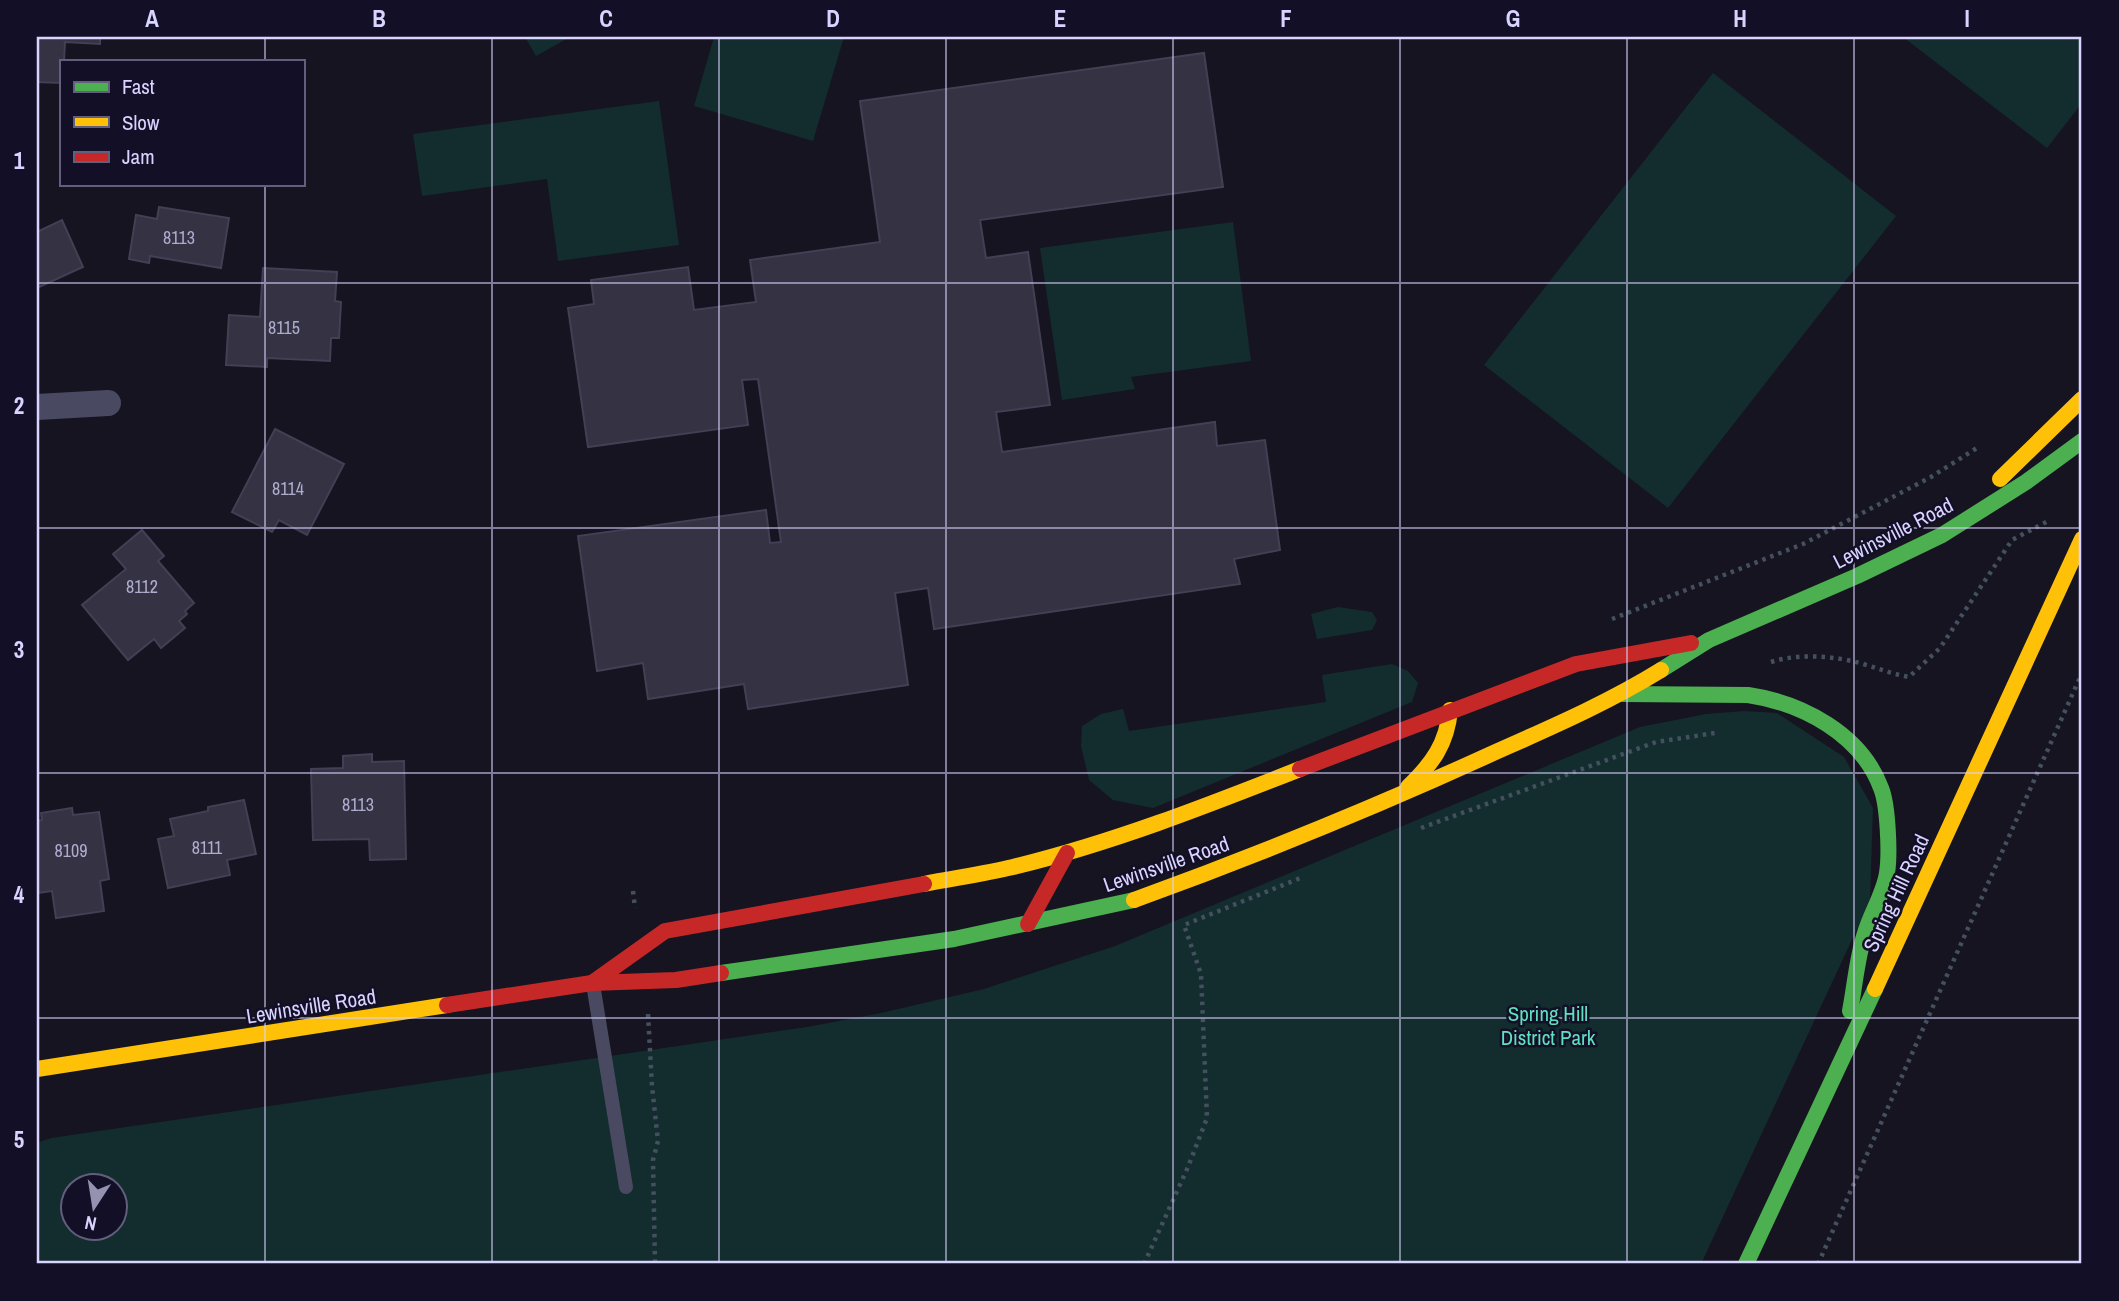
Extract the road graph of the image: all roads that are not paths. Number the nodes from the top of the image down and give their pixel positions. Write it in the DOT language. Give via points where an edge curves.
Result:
graph roads {
  1 [pos="2082,399"];
  2 [pos="108,403"];
  3 [pos="37,407"];
  4 [pos="2082,441"];
  5 [pos="1942,535"];
  6 [pos="2082,538"];
  7 [pos="1709,640"];
  8 [pos="1623,694"];
  9 [pos="1450,709"];
  10 [pos="1397,797"];
  11 [pos="1067,853"];
  12 [pos="1028,925"];
  13 [pos="592,983"];
  14 [pos="1840,1065"];
  15 [pos="37,1069"];
  16 [pos="626,1187"];
  17 [pos="1746,1264"];
  1 -- 5 [label="main road"];
  2 -- 3 [label="street"];
  4 -- 5 [label="main road, Lewinsville Road"];
  5 -- 7 [label="main road, Lewinsville Road"];
  6 -- 14 [label="main road, Spring Hill Road"];
  7 -- 8 [label="main road, Lewinsville Road"];
  7 -- 9 [label="main road, Lewinsville Road" via="1576,664"];
  8 -- 10 [label="main road, Lewinsville Road"];
  8 -- 14 [label="main road" via="1768,698 1807,712 1838,732 1864,757 1882,789 1886,874 1864,935"];
  9 -- 10 [label="main road" via="1450,729 1437,757"];
  9 -- 11 [label="main road, Lewinsville Road" via="1172,819"];
  10 -- 12 [label="main road, Lewinsville Road" via="1128,902"];
  11 -- 12 [label="main road"];
  11 -- 13 [label="main road, Lewinsville Road" via="1011,868 665,931"];
  12 -- 13 [label="main road, Lewinsville Road" via="703,976"];
  13 -- 15 [label="main road, Lewinsville Road"];
  13 -- 16 [label="lane"];
  14 -- 17 [label="main road, Spring Hill Road"];
}
